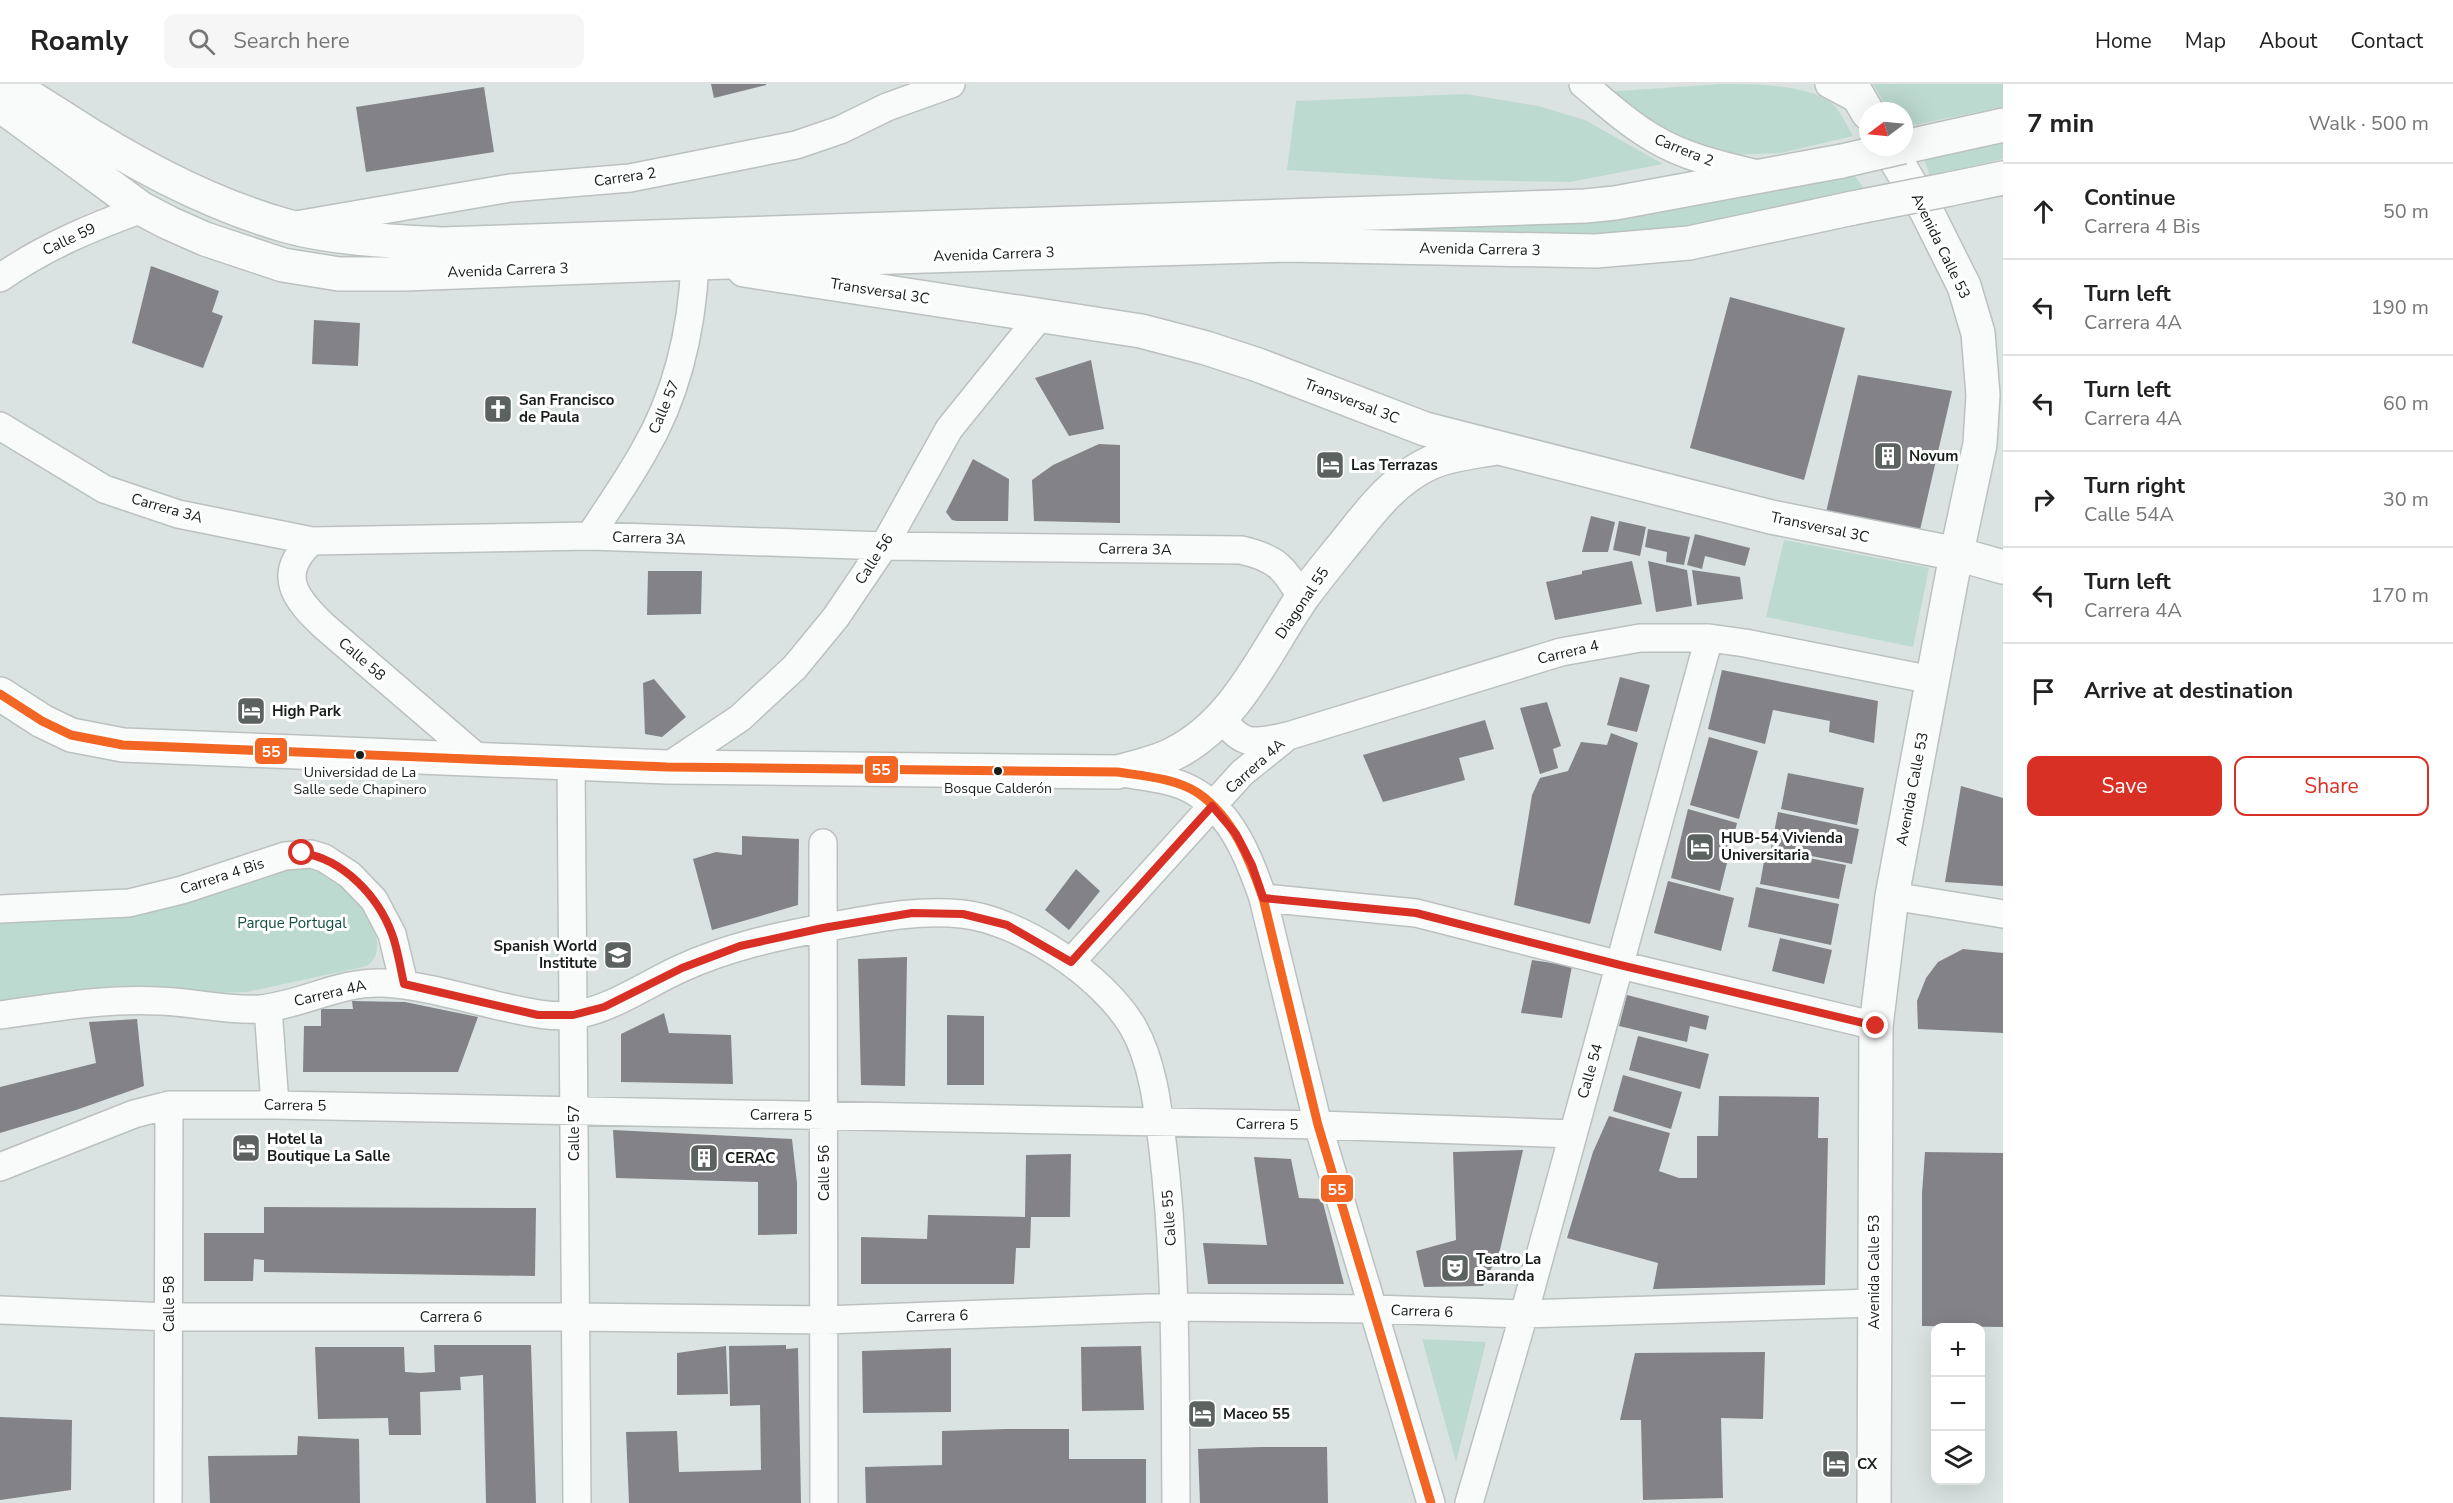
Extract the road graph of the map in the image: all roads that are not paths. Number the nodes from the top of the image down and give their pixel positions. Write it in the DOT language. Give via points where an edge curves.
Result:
graph roads {
  1 [pos="951,84"];
  2 [pos="1583,84"];
  3 [pos="1829,84"];
  4 [pos="12,99"];
  5 [pos="1860,99"];
  6 [pos="2003,124"];
  7 [pos="1913,145"];
  8 [pos="1864,156"];
  9 [pos="1893,156"];
  10 [pos="1766,176"];
  11 [pos="2003,178"];
  12 [pos="142,209"];
  13 [pos="288,226"];
  14 [pos="695,263"];
  15 [pos="0,278"];
  16 [pos="1041,315"];
  17 [pos="0,426"];
  18 [pos="1496,448"];
  19 [pos="590,536"];
  20 [pos="312,541"];
  21 [pos="884,546"];
  22 [pos="1957,554"];
  23 [pos="2003,567"];
  24 [pos="1302,598"];
  25 [pos="1709,638"];
  26 [pos="1932,680"];
  27 [pos="0,694"];
  28 [pos="1221,717"];
  29 [pos="1288,736"];
  30 [pos="479,759"];
  31 [pos="571,763"];
  32 [pos="667,767"];
  33 [pos="1117,772"];
  34 [pos="1212,806"];
  35 [pos="823,843"];
  36 [pos="1892,896"];
  37 [pos="1263,898"];
  38 [pos="0,909"];
  39 [pos="2003,914"];
  40 [pos="823,928"];
  41 [pos="1071,962"];
  42 [pos="1620,965"];
  43 [pos="404,984"];
  44 [pos="268,1008"];
  45 [pos="0,1015"];
  46 [pos="573,1015"];
  47 [pos="1876,1026"];
  48 [pos="169,1105"];
  49 [pos="275,1105"];
  50 [pos="574,1110"];
  51 [pos="824,1115"];
  52 [pos="1160,1122"];
  53 [pos="1318,1125"];
  54 [pos="1572,1134"];
  55 [pos="0,1167"];
  56 [pos="1873,1303"];
  57 [pos="1175,1307"];
  58 [pos="1373,1309"];
  59 [pos="0,1311"];
  60 [pos="1524,1314"];
  61 [pos="169,1317"];
  62 [pos="575,1317"];
  63 [pos="825,1320"];
  64 [pos="1875,1456"];
  65 [pos="168,1503"];
  66 [pos="577,1503"];
  67 [pos="824,1503"];
  68 [pos="1176,1503"];
  69 [pos="1431,1503"];
  70 [pos="1470,1503"];
  71 [pos="1874,1503"];
  72 [pos="1890,1503"];
  1 -- 13 [label="street, Carrera 2" via="796,145 630,178 510,188"];
  2 -- 10 [label="street, Carrera 2" via="1653,138 1712,163"];
  3 -- 5 [label="street"];
  4 -- 12 [label="main road, Avenida Carrera 3"];
  4 -- 13 [label="main road, Avenida Carrera 3" via="180,185"];
  6 -- 7 [label="main road, Avenida Carrera 3"];
  8 -- 10 [label="main road, Avenida Carrera 3, bridge"];
  9 -- 22 [label="main road, Avenida Calle 53" via="1964,286 1978,333 1983,395 1980,444"];
  10 -- 13 [label="main road, Avenida Carrera 3" via="1585,206 441,243 355,237"];
  11 -- 14 [label="main road, Avenida Carrera 3, bridge" via="1689,243 1596,251 1288,245"];
  12 -- 14 [label="main road, Avenida Carrera 3" via="253,256 339,274"];
  12 -- 15 [label="street, Calle 59" via="64,240"];
  14 -- 16 [label="main road, Transversal 3C"];
  14 -- 19 [label="street, Calle 57" via="688,337 674,388 645,450"];
  16 -- 18 [label="main road, Transversal 3C" via="1141,331 1206,348 1425,429"];
  16 -- 21 [label="street, Calle 56" via="949,429"];
  17 -- 20 [label="street, Carrera 3A" via="104,489 178,514"];
  18 -- 22 [label="main road, Transversal 3C" via="1771,517"];
  18 -- 24 [label="main road, Diagonal 55" via="1453,455 1410,474 1373,507"];
  19 -- 20 [label="street, Carrera 3A"];
  19 -- 21 [label="street, Carrera 3A"];
  20 -- 30 [label="street, Calle 58" via="293,565 296,596 325,627"];
  21 -- 24 [label="street, Carrera 3A" via="1241,550 1259,554 1285,570"];
  21 -- 32 [label="street, Calle 56" via="836,617 795,667 740,718"];
  22 -- 23 [label="main road, Transversal 3C"];
  22 -- 26 [label="main road, Avenida Calle 53"];
  24 -- 28 [label="main road, Diagonal 55" via="1258,669"];
  25 -- 26 [label="street, Carrera 4"];
  25 -- 29 [label="street, Carrera 4" via="1640,638 1561,651"];
  25 -- 42 [label="street, Calle 54"];
  26 -- 36 [label="main road, Avenida Calle 53"];
  27 -- 30 [label="main road" via="71,735 123,745"];
  28 -- 29 [label="street, Carrera 4" via="1243,740 1256,742"];
  28 -- 33 [label="main road, Diagonal 55" via="1174,754"];
  29 -- 34 [label="street, Carrera 4A" via="1242,773"];
  30 -- 31 [label="main road"];
  31 -- 32 [label="main road"];
  31 -- 46 [label="street, Calle 57"];
  32 -- 33 [label="main road"];
  33 -- 34 [label="street" via="1181,786"];
  34 -- 37 [label="street" via="1236,834"];
  34 -- 41 [label="street, Carrera 4A"];
  35 -- 40 [label="street, Calle 56"];
  36 -- 39 [label="street"];
  36 -- 47 [label="main road, Avenida Calle 53"];
  37 -- 42 [label="street" via="1416,913"];
  37 -- 53 [label="street"];
  38 -- 43 [label="street, Carrera 4 Bis" via="129,903 285,856 311,854 343,871 374,900 392,934"];
  40 -- 41 [label="street, Carrera 4A" via="912,913 963,914 1007,925"];
  40 -- 46 [label="street, Carrera 4A" via="740,946 682,968 604,1007"];
  40 -- 51 [label="street, Calle 56"];
  41 -- 52 [label="street, Calle 55" via="1104,989 1133,1027 1148,1065"];
  42 -- 47 [label="street"];
  42 -- 54 [label="street, Calle 54"];
  43 -- 44 [label="street, Carrera 4A" via="346,986"];
  43 -- 46 [label="street, Carrera 4A" via="538,1015"];
  44 -- 45 [label="street, Carrera 4A" via="244,1010 158,1000 94,1003"];
  44 -- 49 [label="street"];
  46 -- 50 [label="street, Calle 57"];
  47 -- 56 [label="main road, Avenida Calle 53"];
  48 -- 49 [label="street, Carrera 5"];
  48 -- 55 [label="street, Carrera 5" via="134,1114"];
  48 -- 61 [label="street, Calle 58"];
  49 -- 50 [label="street, Carrera 5"];
  50 -- 51 [label="street, Carrera 5"];
  50 -- 62 [label="street, Calle 57"];
  51 -- 52 [label="street, Carrera 5"];
  51 -- 63 [label="street, Calle 56"];
  52 -- 53 [label="street, Carrera 5"];
  52 -- 57 [label="street, Calle 55"];
  53 -- 54 [label="street, Carrera 5"];
  53 -- 58 [label="street"];
  54 -- 60 [label="street, Calle 54"];
  56 -- 60 [label="street, Carrera 6"];
  56 -- 64 [label="main road, Avenida Calle 53"];
  57 -- 58 [label="street, Carrera 6"];
  57 -- 63 [label="street, Carrera 6"];
  57 -- 68 [label="street, Calle 55"];
  58 -- 60 [label="street, Carrera 6"];
  58 -- 69 [label="street"];
  59 -- 61 [label="street, Carrera 6"];
  60 -- 70 [label="street, Calle 54"];
  61 -- 62 [label="street, Carrera 6"];
  61 -- 65 [label="street, Calle 58"];
  62 -- 63 [label="street, Carrera 6"];
  62 -- 66 [label="street, Calle 57"];
  63 -- 67 [label="street, Calle 56"];
  64 -- 71 [label="main road, Avenida Calle 53"];
  64 -- 72 [label="main road, Avenida Calle 53"];
}
